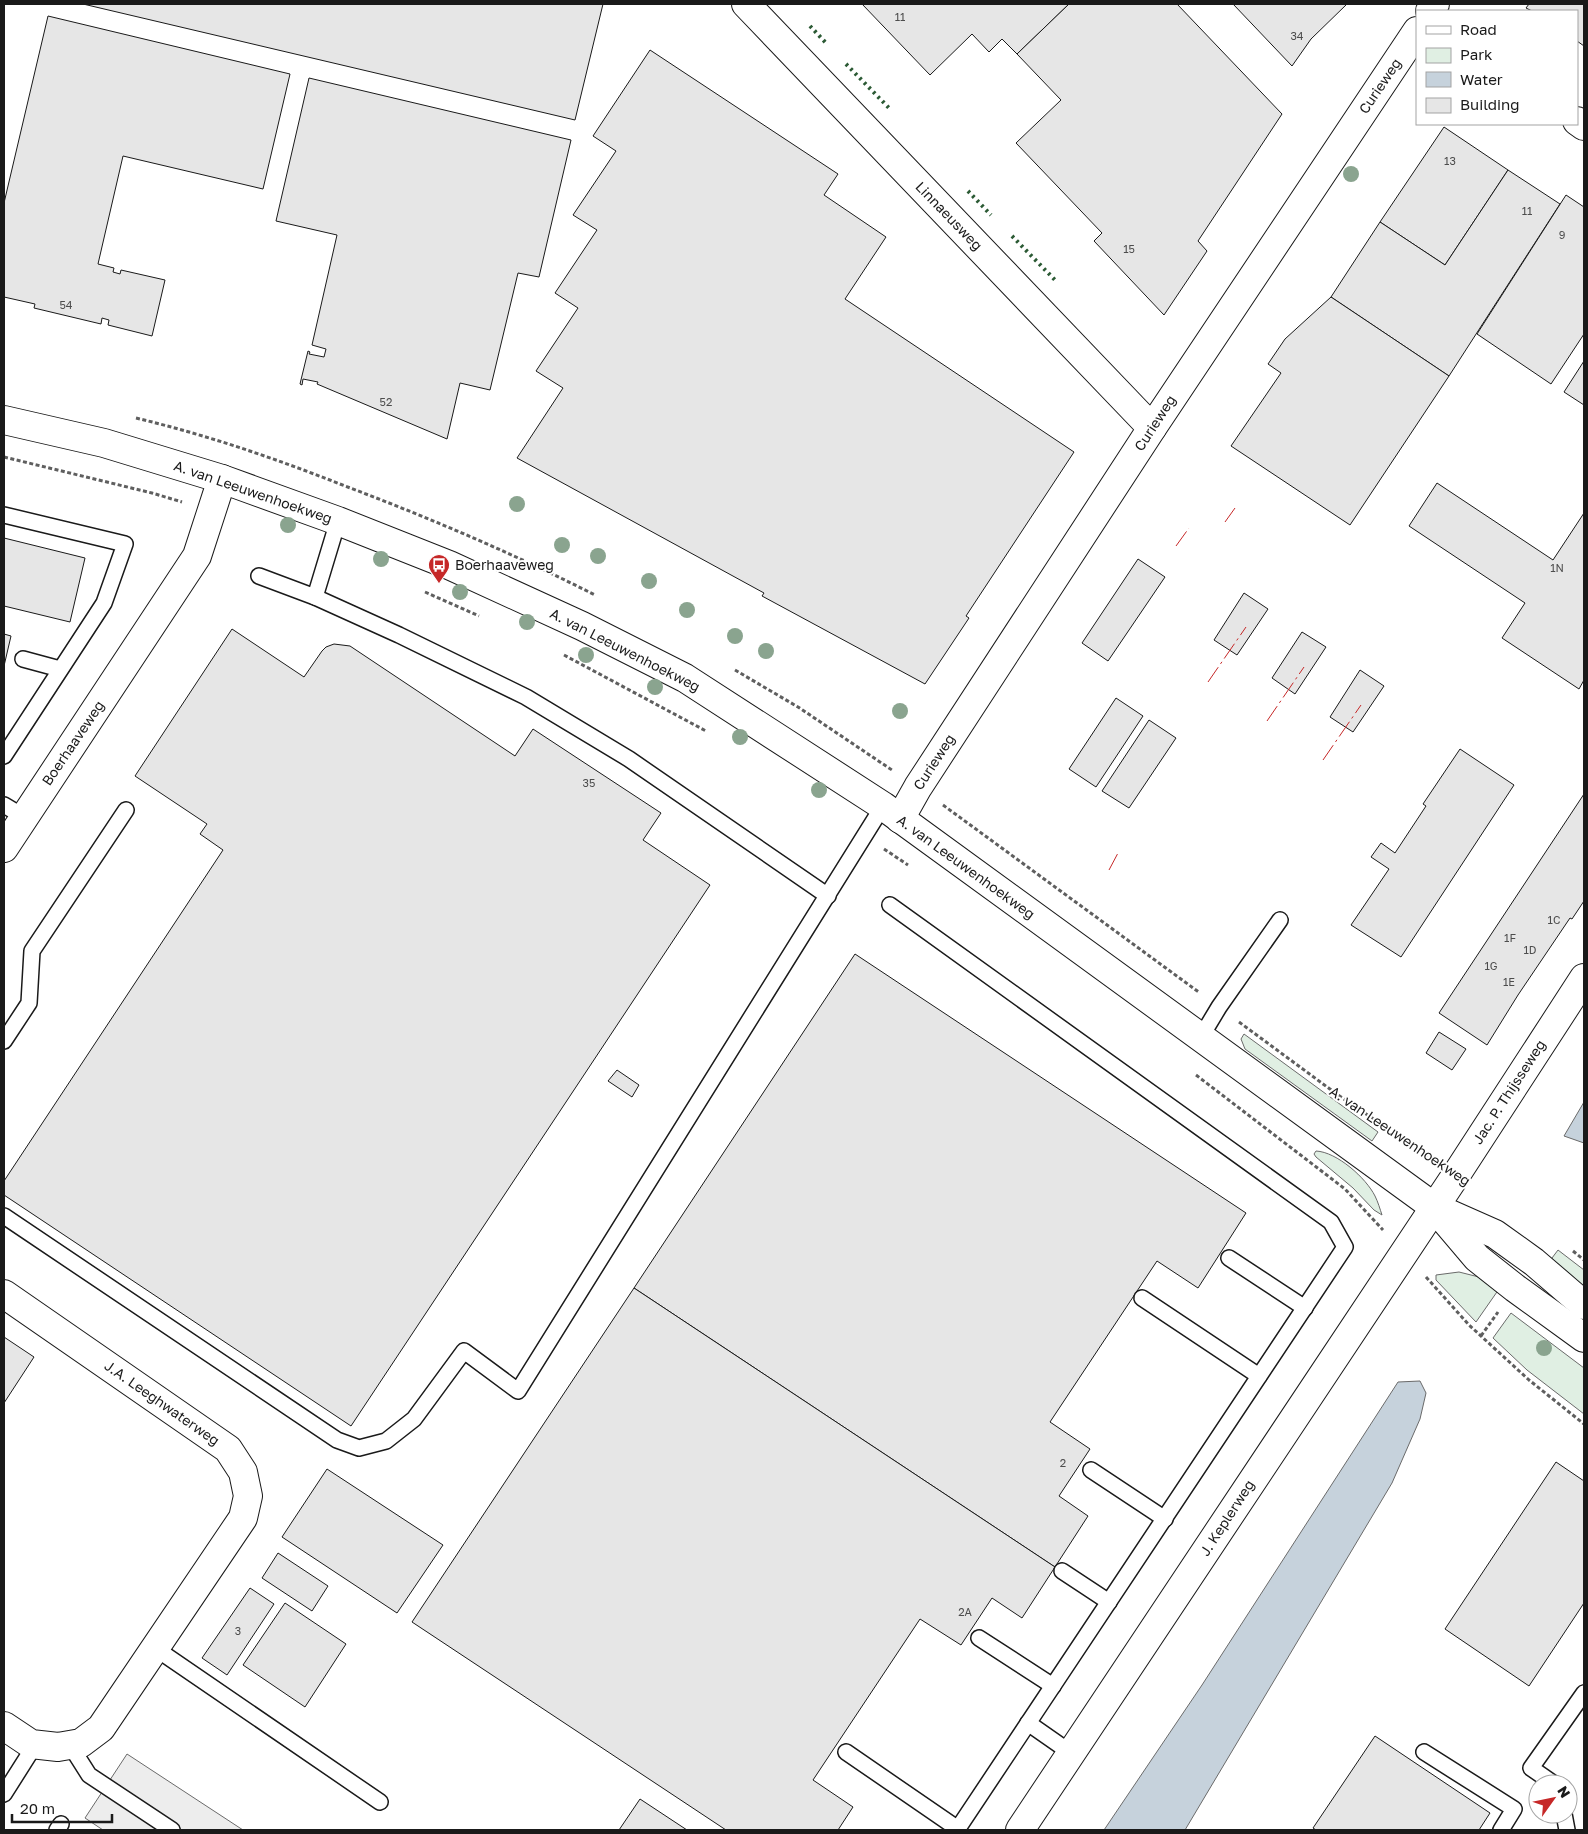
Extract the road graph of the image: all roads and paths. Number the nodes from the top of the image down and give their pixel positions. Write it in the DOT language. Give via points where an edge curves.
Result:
graph roads {
  1 [pos="746,4"];
  2 [pos="1416,32"];
  3 [pos="4,420"];
  4 [pos="1152,428"];
  5 [pos="4,457"];
  6 [pos="222,479"];
  7 [pos="211,511"];
  8 [pos="4,515"];
  9 [pos="338,521"];
  10 [pos="259,576"];
  11 [pos="315,597"];
  12 [pos="23,659"];
  13 [pos="60,668"];
  14 [pos="4,756"];
  15 [pos="918,787"];
  16 [pos="126,810"];
  17 [pos="14,811"];
  18 [pos="892,813"];
  19 [pos="4,848"];
  20 [pos="828,896"];
  21 [pos="890,905"];
  22 [pos="1280,920"];
  23 [pos="1584,978"];
  24 [pos="1219,1007"];
  25 [pos="1201,1037"];
  26 [pos="4,1039"];
  27 [pos="1456,1175"];
  28 [pos="1434,1207"];
  29 [pos="4,1216"];
  30 [pos="1568,1248"];
  31 [pos="1403,1252"];
  32 [pos="1229,1258"];
  33 [pos="1584,1260"];
  34 [pos="4,1294"];
  35 [pos="1142,1298"];
  36 [pos="1584,1305"];
  37 [pos="1304,1308"];
  38 [pos="1500,1310"];
  39 [pos="1481,1336"];
  40 [pos="1584,1338"];
  41 [pos="1259,1376"];
  42 [pos="1584,1424"];
  43 [pos="1091,1470"];
  44 [pos="1164,1519"];
  45 [pos="1062,1571"];
  46 [pos="1109,1602"];
  47 [pos="979,1638"];
  48 [pos="155,1648"];
  49 [pos="1053,1686"];
  50 [pos="1584,1693"];
  51 [pos="1028,1723"];
  52 [pos="4,1726"];
  53 [pos="35,1745"];
  54 [pos="70,1745"];
  55 [pos="846,1752"];
  56 [pos="1072,1752"];
  57 [pos="1424,1752"];
  58 [pos="1540,1774"];
  59 [pos="4,1794"];
  60 [pos="380,1802"];
  61 [pos="172,1830"];
  62 [pos="957,1830"];
  63 [pos="1020,1830"];
  64 [pos="1501,1830"];
  1 -- 4 [label="street, Linnaeusweg"];
  2 -- 4 [label="street, Curieweg"];
  3 -- 6 [label="street, A. van Leeuwenhoekweg" via="104,443"];
  4 -- 15 [label="street, Curieweg"];
  5 -- 7 [label="path" via="152,493"];
  6 -- 7 [label="street, Boerhaaveweg"];
  6 -- 9 [label="street, A. van Leeuwenhoekweg"];
  7 -- 17 [label="street, Boerhaaveweg" via="197,556"];
  8 -- 13 [label="lane" via="124,544 104,603"];
  9 -- 11 [label="lane"];
  9 -- 18 [label="street, A. van Leeuwenhoekweg" via="449,565 582,626 684,678"];
  10 -- 11 [label="lane"];
  11 -- 20 [label="lane" via="526,697 629,759"];
  12 -- 13 [label="lane"];
  13 -- 14 [label="lane"];
  15 -- 18 [label="street, Curieweg"];
  15 -- 24 [label="path, A. van Leeuwenhoekweg"];
  16 -- 26 [label="lane" via="32,951 29,1003"];
  17 -- 19 [label="street, Boerhaaveweg"];
  18 -- 20 [label="lane"];
  18 -- 25 [label="street, A. van Leeuwenhoekweg"];
  20 -- 29 [label="lane" via="518,1391 464,1351 414,1419 386,1441 359,1448 337,1440"];
  21 -- 37 [label="lane" via="1331,1222 1345,1247"];
  22 -- 24 [label="lane"];
  23 -- 27 [label="street, Jac. P. Thijsseweg"];
  24 -- 25 [label="lane"];
  24 -- 27 [label="path, A. van Leeuwenhoekweg" via="1338,1095"];
  25 -- 28 [label="street, A. van Leeuwenhoekweg"];
  27 -- 28 [label="street, Jac. P. Thijsseweg"];
  28 -- 31 [label="street, J. Keplerweg"];
  28 -- 36 [label="street, A. van Leeuwenhoekweg" via="1495,1234"];
  28 -- 40 [label="street, A. van Leeuwenhoekweg" via="1477,1258"];
  30 -- 33 [label="path"];
  31 -- 39 [label="path"];
  31 -- 56 [label="street, J. Keplerweg"];
  32 -- 37 [label="lane"];
  34 -- 48 [label="street, J.A. Leeghwaterweg" via="228,1449 242,1472 248,1496 243,1518"];
  35 -- 41 [label="lane"];
  37 -- 41 [label="lane"];
  38 -- 39 [label="path"];
  39 -- 42 [label="path"];
  41 -- 44 [label="lane"];
  43 -- 44 [label="lane"];
  44 -- 46 [label="lane"];
  45 -- 46 [label="lane"];
  46 -- 49 [label="lane"];
  47 -- 49 [label="lane"];
  48 -- 54 [label="street, J.A. Leeghwaterweg" via="101,1728 81,1743"];
  48 -- 60 [label="lane"];
  49 -- 51 [label="lane"];
  50 -- 58 [label="lane" via="1531,1768"];
  51 -- 56 [label="lane"];
  51 -- 62 [label="lane"];
  52 -- 53 [label="street, J.A. Leeghwaterweg"];
  53 -- 54 [label="street, J.A. Leeghwaterweg"];
  53 -- 59 [label="lane"];
  54 -- 61 [label="lane" via="89,1775"];
  55 -- 62 [label="lane"];
  56 -- 63 [label="street, J. Keplerweg"];
  57 -- 64 [label="lane" via="1514,1810"];
}
